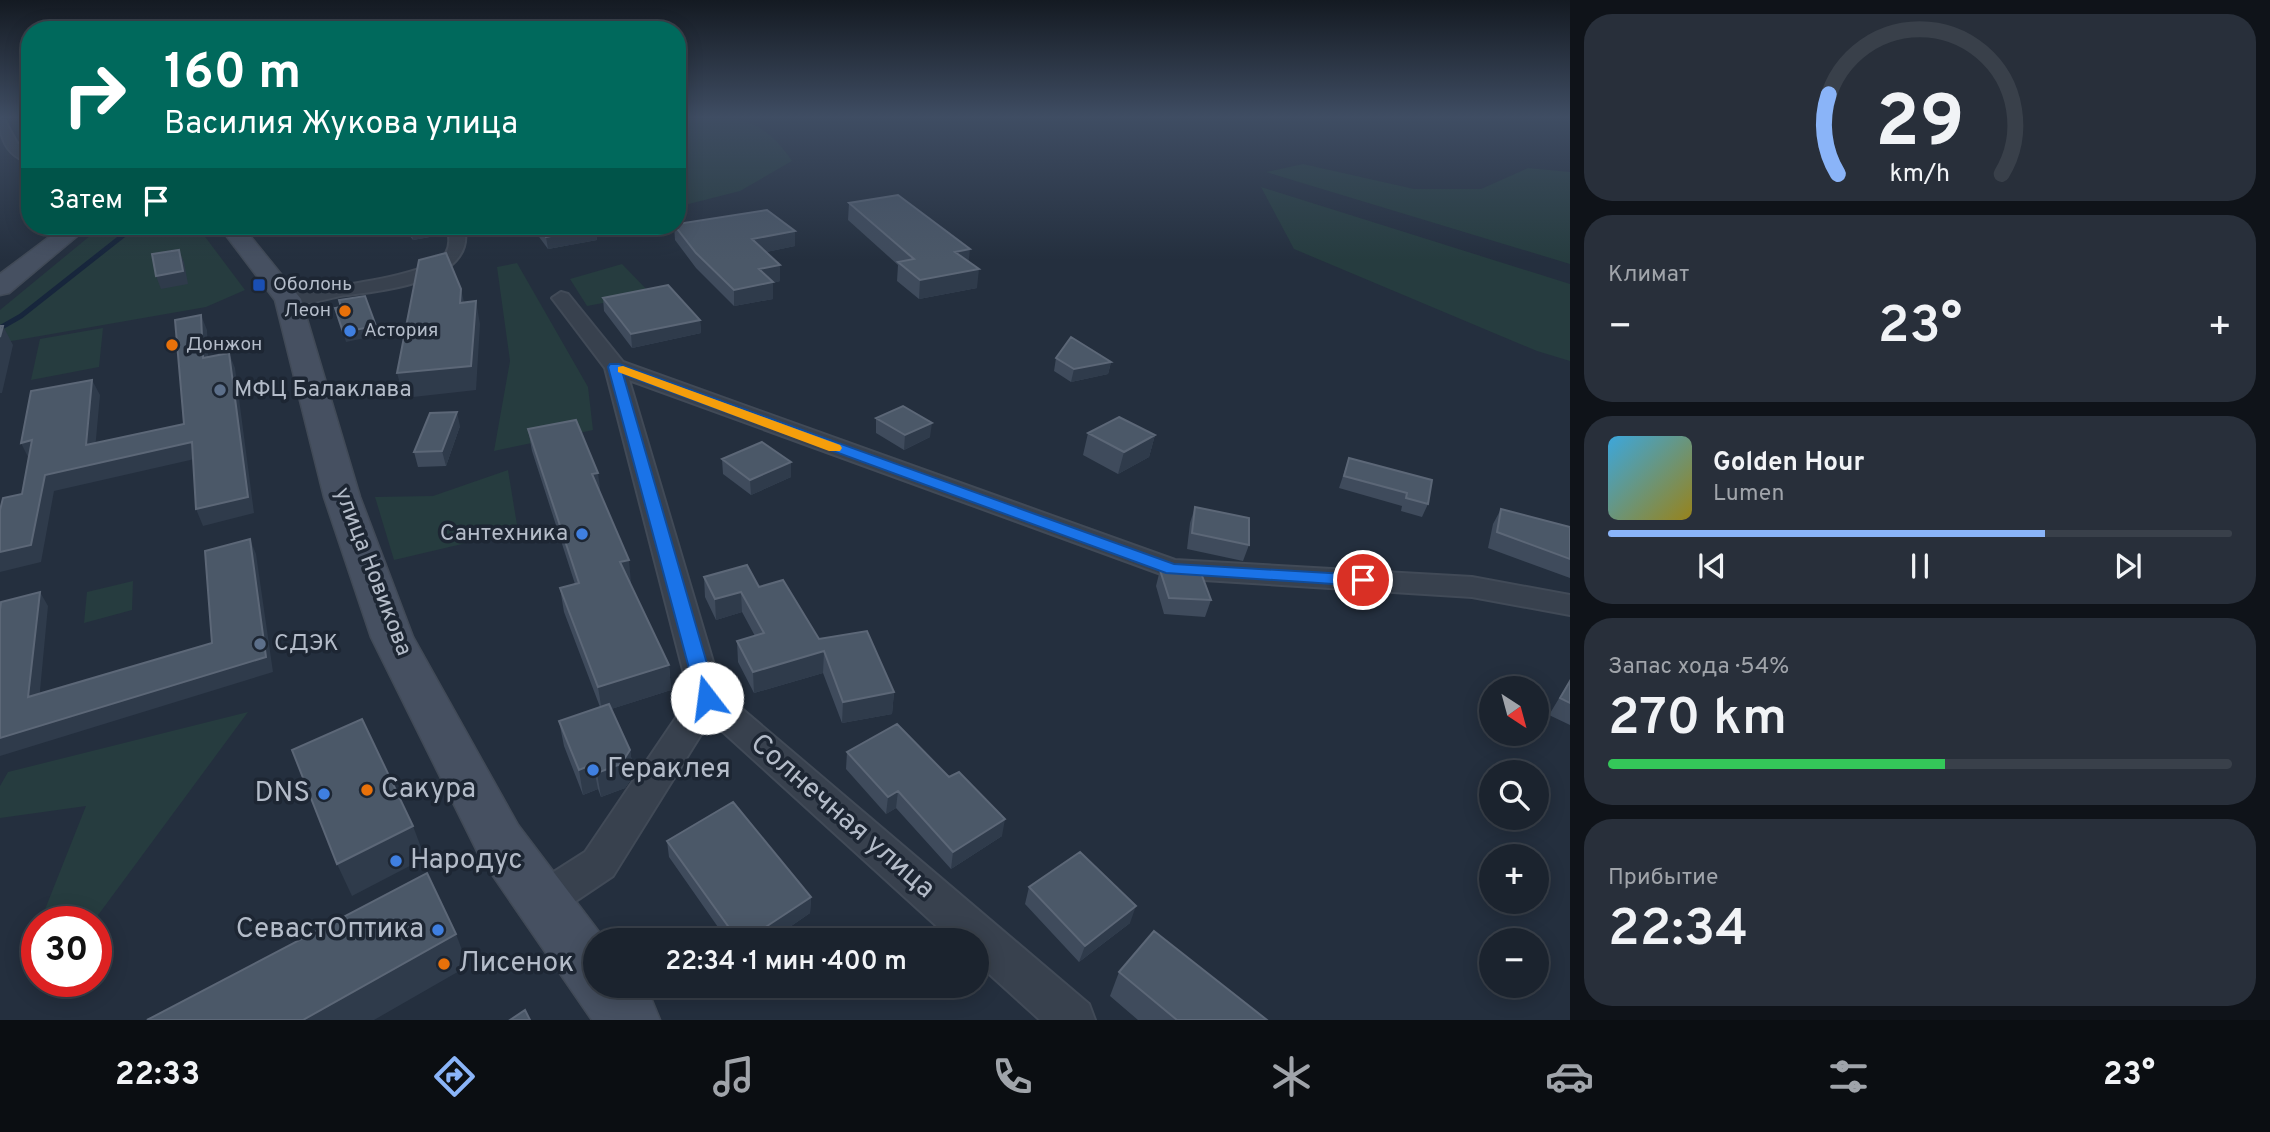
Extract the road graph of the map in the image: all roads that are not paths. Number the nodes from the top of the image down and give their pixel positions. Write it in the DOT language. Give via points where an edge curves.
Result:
graph roads {
  1 [pos="66,235"];
  2 [pos="237,235"];
  3 [pos="458,235"];
  4 [pos="0,287"];
  5 [pos="561,298"];
  6 [pos="289,299"];
  7 [pos="615,367"];
  8 [pos="1570,605"];
  9 [pos="707,698"];
  10 [pos="541,902"];
  11 [pos="583,959"];
  12 [pos="613,998"];
  13 [pos="629,1020"];
  14 [pos="1073,1020"];
  1 -- 4 [label="main road"];
  2 -- 6 [label="main road, улица Новикова"];
  3 -- 6 [label="street" via="454,253 434,269"];
  5 -- 7 [label="street"];
  6 -- 10 [label="main road, улица Новикова" via="342,497 392,637 499,841"];
  7 -- 8 [label="street" via="1172,569 1472,587"];
  7 -- 9 [label="street"];
  9 -- 10 [label="street" via="599,864"];
  9 -- 14 [label="street, Солнечная улица"];
  10 -- 11 [label="main road, улица Новикова"];
  12 -- 13 [label="main road"];
}
